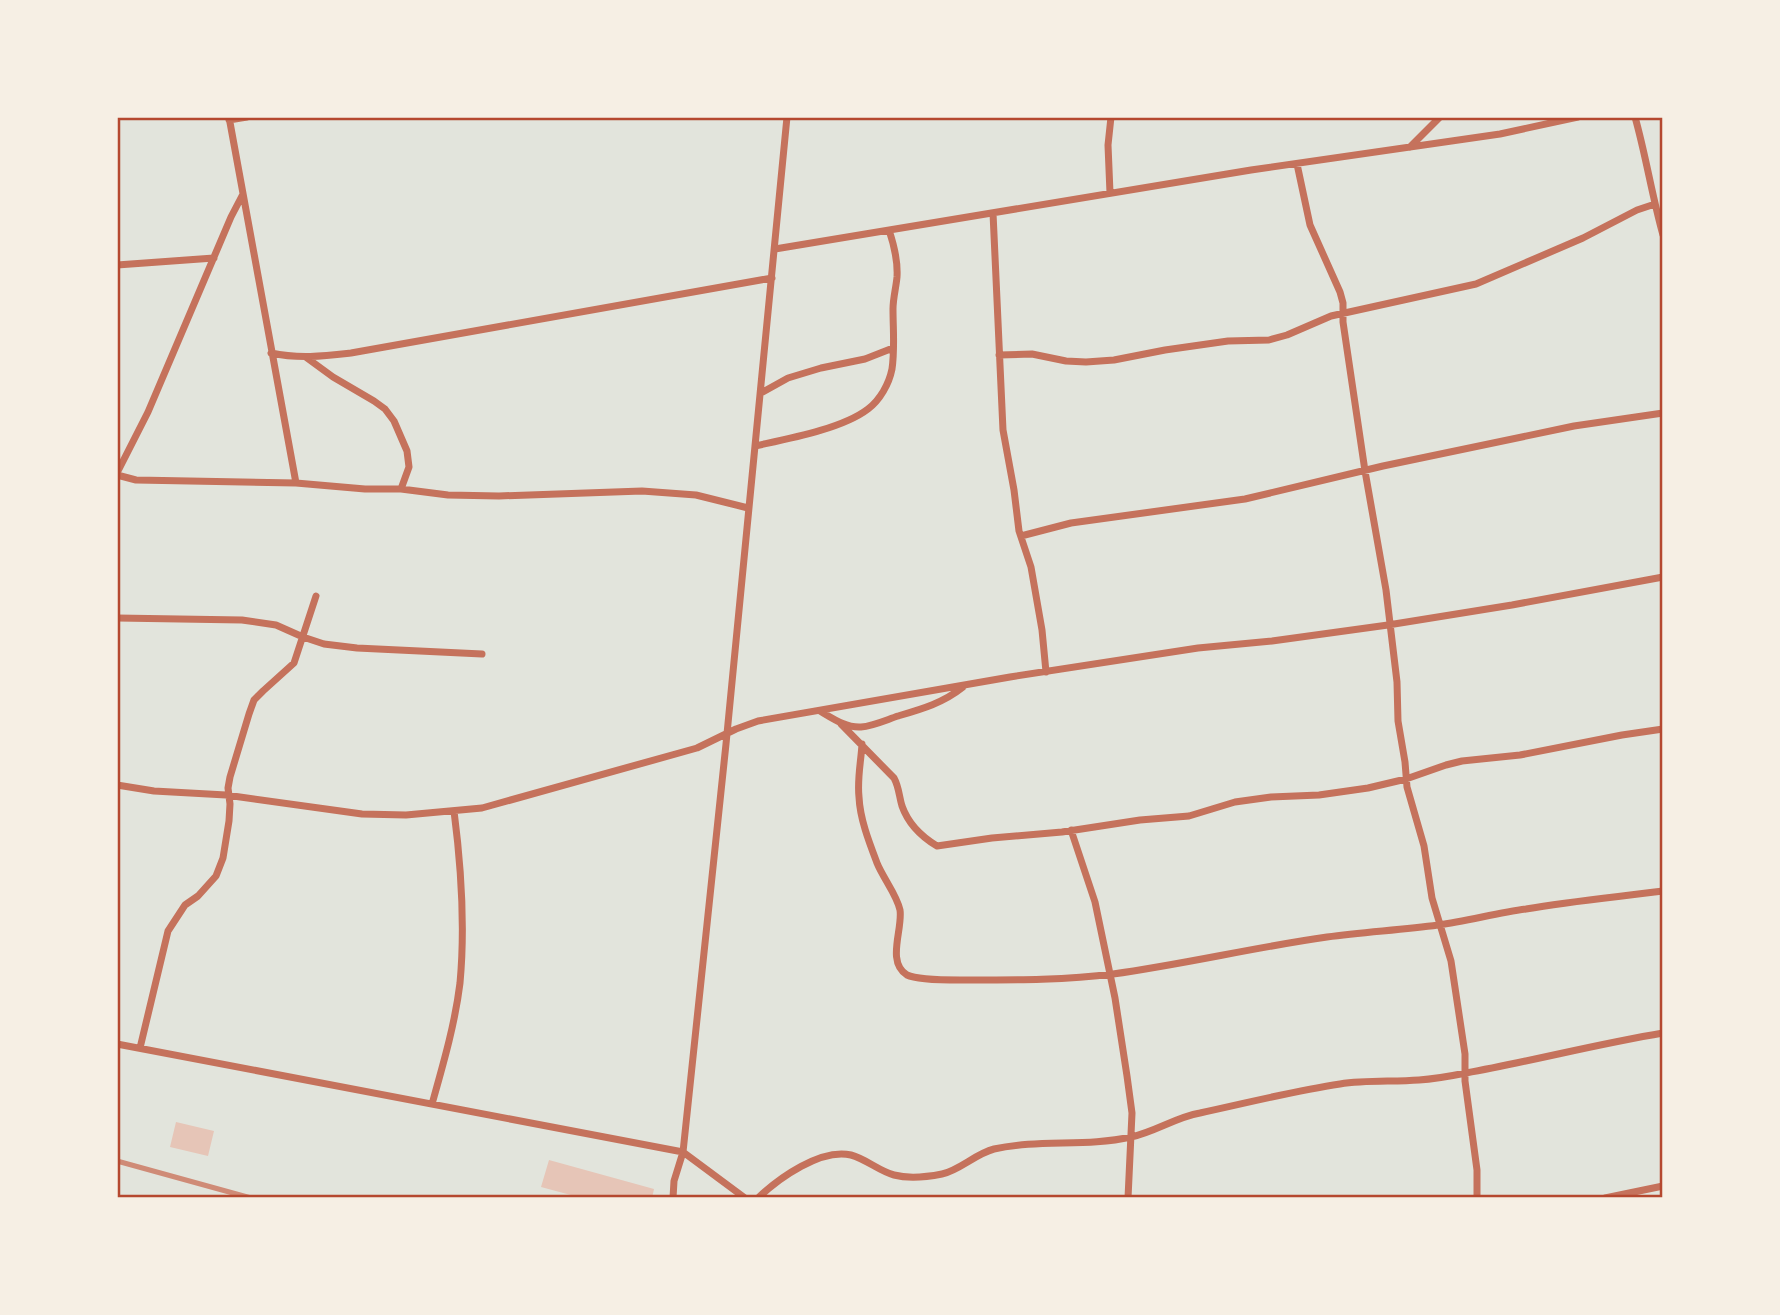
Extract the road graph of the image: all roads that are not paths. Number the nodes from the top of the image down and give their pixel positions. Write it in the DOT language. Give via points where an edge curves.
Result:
graph roads {
  1 [pos="247,117"];
  2 [pos="787,117"];
  3 [pos="1111,117"];
  4 [pos="1440,117"];
  5 [pos="1578,117"];
  6 [pos="1635,117"];
  7 [pos="229,119"];
  8 [pos="1409,147"];
  9 [pos="1297,164"];
  10 [pos="1110,193"];
  11 [pos="243,194"];
  12 [pos="1654,204"];
  13 [pos="993,213"];
  14 [pos="889,230"];
  15 [pos="1663,235"];
  16 [pos="775,249"];
  17 [pos="214,258"];
  18 [pos="117,265"];
  19 [pos="772,278"];
  20 [pos="1343,313"];
  21 [pos="893,348"];
  22 [pos="271,353"];
  23 [pos="999,355"];
  24 [pos="306,357"];
  25 [pos="761,393"];
  26 [pos="1663,413"];
  27 [pos="755,446"];
  28 [pos="1364,471"];
  29 [pos="117,474"];
  30 [pos="296,483"];
  31 [pos="401,489"];
  32 [pos="748,508"];
  33 [pos="1021,536"];
  34 [pos="1663,577"];
  35 [pos="316,596"];
  36 [pos="117,618"];
  37 [pos="1391,624"];
  38 [pos="303,637"];
  39 [pos="482,654"];
  40 [pos="1046,672"];
  41 [pos="965,685"];
  42 [pos="819,711"];
  43 [pos="841,724"];
  44 [pos="1663,729"];
  45 [pos="727,734"];
  46 [pos="862,744"];
  47 [pos="1406,779"];
  48 [pos="117,785"];
  49 [pos="229,796"];
  50 [pos="454,811"];
  51 [pos="1071,831"];
  52 [pos="1663,891"];
  53 [pos="1440,925"];
  54 [pos="1110,974"];
  55 [pos="1663,1033"];
  56 [pos="117,1044"];
  57 [pos="140,1048"];
  58 [pos="1465,1073"];
  59 [pos="432,1104"];
  60 [pos="1132,1137"];
  61 [pos="683,1152"];
  62 [pos="1663,1186"];
  63 [pos="1129,1197"];
  64 [pos="673,1198"];
  65 [pos="745,1198"];
  66 [pos="758,1198"];
  67 [pos="1477,1198"];
  68 [pos="1605,1198"];
  1 -- 7 [label="street"];
  2 -- 16 [label="street"];
  3 -- 10 [label="street"];
  4 -- 8 [label="street"];
  5 -- 8 [label="street"];
  6 -- 12 [label="street"];
  7 -- 11 [label="street"];
  8 -- 9 [label="street"];
  9 -- 10 [label="street"];
  9 -- 20 [label="street" via="1310,225 1340,292"];
  10 -- 13 [label="street"];
  11 -- 17 [label="street"];
  11 -- 22 [label="street"];
  12 -- 15 [label="street"];
  12 -- 20 [label="street" via="1476,284"];
  13 -- 14 [label="street"];
  13 -- 23 [label="street"];
  14 -- 16 [label="street"];
  14 -- 21 [label="street" via="897,263"];
  16 -- 19 [label="street"];
  17 -- 18 [label="street"];
  17 -- 29 [label="street"];
  19 -- 24 [label="street" via="352,353"];
  19 -- 25 [label="street"];
  20 -- 23 [label="street" via="1269,340 1228,341 1114,360"];
  20 -- 28 [label="street"];
  21 -- 25 [label="street" via="788,378"];
  21 -- 27 [label="street" via="886,387 866,411 822,430"];
  22 -- 24 [label="street"];
  22 -- 30 [label="street"];
  23 -- 33 [label="street" via="1003,430"];
  24 -- 31 [label="street" via="374,401 394,421 410,467"];
  25 -- 27 [label="street"];
  26 -- 28 [label="street" via="1574,426"];
  27 -- 32 [label="street"];
  28 -- 33 [label="street" via="1245,499 1071,523"];
  28 -- 37 [label="street"];
  29 -- 30 [label="street" via="136,480"];
  30 -- 31 [label="street"];
  31 -- 32 [label="street" via="499,496 642,491 696,495"];
  32 -- 45 [label="street"];
  33 -- 40 [label="street" via="1031,567"];
  34 -- 37 [label="street"];
  35 -- 38 [label="street"];
  36 -- 38 [label="street" via="242,620 276,625"];
  37 -- 40 [label="street"];
  37 -- 47 [label="street"];
  38 -- 39 [label="street" via="357,648"];
  38 -- 49 [label="street" via="294,663 254,701 234,762"];
  40 -- 41 [label="street"];
  41 -- 42 [label="street"];
  41 -- 43 [label="street" via="915,712 859,727"];
  42 -- 43 [label="street"];
  42 -- 45 [label="street" via="758,721"];
  43 -- 46 [label="street"];
  44 -- 47 [label="street" via="1462,761"];
  45 -- 50 [label="street" via="697,748 527,796"];
  45 -- 61 [label="street"];
  46 -- 51 [label="street" via="897,782 903,808 916,830 937,846"];
  46 -- 54 [label="street" via="859,799 869,842 899,905 897,959 906,974 999,980"];
  47 -- 51 [label="street" via="1319,795 1235,802 1189,817"];
  47 -- 53 [label="street"];
  48 -- 49 [label="street"];
  49 -- 50 [label="street" via="362,814"];
  49 -- 57 [label="street" via="223,858 216,876 185,905 168,931"];
  50 -- 59 [label="street" via="461,900 460,984"];
  51 -- 54 [label="street" via="1096,902"];
  52 -- 53 [label="street"];
  53 -- 54 [label="street" via="1326,938"];
  53 -- 58 [label="street" via="1451,961"];
  54 -- 60 [label="street" via="1128,1076"];
  55 -- 58 [label="street"];
  56 -- 57 [label="street"];
  57 -- 59 [label="street"];
  58 -- 60 [label="street" via="1312,1089 1196,1113"];
  58 -- 67 [label="street"];
  59 -- 61 [label="street"];
  60 -- 63 [label="street"];
  60 -- 66 [label="street" via="990,1150 944,1173 910,1177 894,1175 850,1155 834,1154 799,1168"];
  61 -- 64 [label="street"];
  61 -- 65 [label="street"];
  62 -- 68 [label="street"];
}
